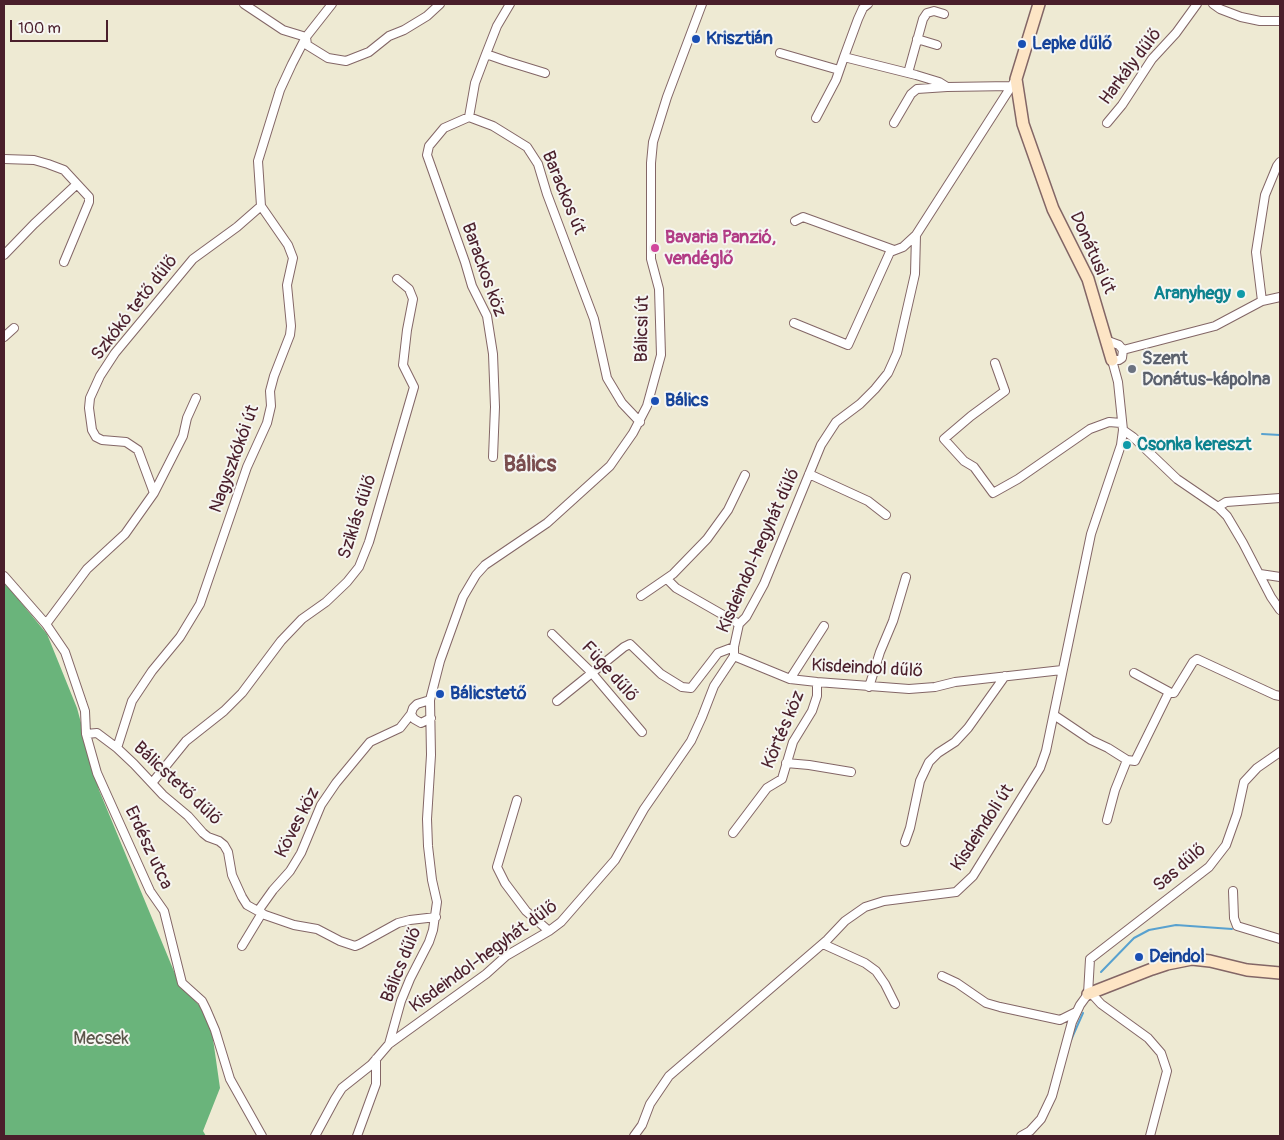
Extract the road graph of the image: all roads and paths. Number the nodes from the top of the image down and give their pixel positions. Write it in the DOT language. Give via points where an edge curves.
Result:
graph roads {
  1 [pos="244,4"];
  2 [pos="332,4"];
  3 [pos="440,4"];
  4 [pos="510,4"];
  5 [pos="702,4"];
  6 [pos="868,4"];
  7 [pos="1039,4"];
  8 [pos="1197,4"];
  9 [pos="1213,4"];
  10 [pos="944,14"];
  11 [pos="1280,21"];
  12 [pos="306,36"];
  13 [pos="917,39"];
  14 [pos="937,45"];
  15 [pos="780,53"];
  16 [pos="486,54"];
  17 [pos="844,57"];
  18 [pos="839,70"];
  19 [pos="545,73"];
  20 [pos="908,73"];
  21 [pos="1014,82"];
  22 [pos="947,87"];
  23 [pos="469,117"];
  24 [pos="816,118"];
  25 [pos="894,123"];
  26 [pos="1106,124"];
  27 [pos="4,159"];
  28 [pos="1280,162"];
  29 [pos="77,184"];
  30 [pos="261,206"];
  31 [pos="795,221"];
  32 [pos="916,236"];
  33 [pos="894,250"];
  34 [pos="4,255"];
  35 [pos="64,262"];
  36 [pos="397,279"];
  37 [pos="1280,297"];
  38 [pos="1262,302"];
  39 [pos="794,324"];
  40 [pos="14,328"];
  41 [pos="4,337"];
  42 [pos="1108,341"];
  43 [pos="1123,350"];
  44 [pos="1112,360"];
  45 [pos="995,363"];
  46 [pos="196,398"];
  47 [pos="640,422"];
  48 [pos="1122,427"];
  49 [pos="492,457"];
  50 [pos="809,474"];
  51 [pos="745,475"];
  52 [pos="154,493"];
  53 [pos="1280,498"];
  54 [pos="1218,507"];
  55 [pos="886,515"];
  56 [pos="1260,574"];
  57 [pos="4,576"];
  58 [pos="906,577"];
  59 [pos="1280,577"];
  60 [pos="667,579"];
  61 [pos="641,596"];
  62 [pos="1280,610"];
  63 [pos="46,624"];
  64 [pos="739,624"];
  65 [pos="824,626"];
  66 [pos="552,634"];
  67 [pos="734,647"];
  68 [pos="734,656"];
  69 [pos="1062,670"];
  70 [pos="591,672"];
  71 [pos="1134,673"];
  72 [pos="1005,676"];
  73 [pos="790,678"];
  74 [pos="817,682"];
  75 [pos="869,687"];
  76 [pos="1169,692"];
  77 [pos="1280,696"];
  78 [pos="430,700"];
  79 [pos="557,701"];
  80 [pos="411,714"];
  81 [pos="1054,715"];
  82 [pos="431,718"];
  83 [pos="642,732"];
  84 [pos="86,734"];
  85 [pos="117,748"];
  86 [pos="1280,752"];
  87 [pos="1127,760"];
  88 [pos="786,763"];
  89 [pos="851,772"];
  90 [pos="152,784"];
  91 [pos="517,800"];
  92 [pos="1107,820"];
  93 [pos="733,833"];
  94 [pos="904,842"];
  95 [pos="1234,891"];
  96 [pos="260,912"];
  97 [pos="436,917"];
  98 [pos="549,931"];
  99 [pos="1280,940"];
  100 [pos="823,944"];
  101 [pos="242,946"];
  102 [pos="1280,973"];
  103 [pos="942,976"];
  104 [pos="1090,994"];
  105 [pos="895,1004"];
  106 [pos="1078,1010"];
  107 [pos="389,1044"];
  108 [pos="376,1059"];
  109 [pos="262,1136"];
  110 [pos="315,1136"];
  111 [pos="357,1136"];
  112 [pos="634,1136"];
  113 [pos="1021,1136"];
  114 [pos="1150,1136"];
  1 -- 12 [label="street" via="283,30"];
  2 -- 12 [label="street"];
  3 -- 12 [label="street" via="427,16 389,36 369,52 346,61 328,58 307,45"];
  4 -- 16 [label="street"];
  5 -- 47 [label="street, Bálicsi út" via="666,97 653,142 651,259 659,289 661,355"];
  6 -- 17 [label="street" via="858,19"];
  7 -- 21 [label="street, Donátusi út"];
  8 -- 26 [label="street, Harkály dűlő" via="1152,59"];
  9 -- 11 [label="street" via="1241,17"];
  10 -- 13 [label="street" via="927,13"];
  12 -- 30 [label="street" via="280,90 258,161"];
  13 -- 14 [label="street"];
  13 -- 20 [label="street"];
  15 -- 18 [label="street"];
  16 -- 19 [label="street"];
  16 -- 23 [label="street" via="475,83"];
  17 -- 18 [label="street"];
  17 -- 20 [label="street"];
  18 -- 24 [label="street"];
  20 -- 22 [label="street"];
  21 -- 22 [label="street"];
  21 -- 32 [label="street, Kisdeindol-hegyhát dűlő"];
  21 -- 42 [label="street, Donátusi út" via="1023,124 1053,209 1088,278"];
  22 -- 25 [label="street" via="917,89"];
  23 -- 47 [label="street, Barackos út" via="493,126 527,147 538,164 594,319 607,378 622,403"];
  23 -- 49 [label="street, Barackos köz" via="444,128 429,146 427,155 472,286 487,316 496,407"];
  27 -- 29 [label="street" via="48,164 64,170"];
  28 -- 38 [label="street" via="1265,195 1256,252"];
  29 -- 34 [label="street"];
  29 -- 35 [label="street" via="89,197 89,202"];
  30 -- 52 [label="street, Szkókó tető dűlő" via="193,259 115,353 90,398 90,424 96,437 126,442 138,450"];
  30 -- 85 [label="street, Nagyszkókói út" via="293,258 287,285 290,335 270,391 267,423 247,467 200,604 180,637 132,701"];
  31 -- 33 [label="street" via="803,217"];
  32 -- 33 [label="street"];
  32 -- 50 [label="street, Kisdeindol-hegyhát dűlő" via="914,274 897,353 888,373 875,389 836,422 821,445"];
  33 -- 39 [label="street" via="886,260 848,346"];
  36 -- 90 [label="street, Sziklás dűlő" via="409,289 413,300 403,365 414,387 359,567 326,602 302,619 281,641 242,693 186,741"];
  37 -- 38 [label="street"];
  38 -- 43 [label="street" via="1215,326"];
  40 -- 41 [label="street"];
  42 -- 43 [label="street"];
  42 -- 44 [label="street, Donátusi út"];
  43 -- 44 [label="street" via="1122,358"];
  44 -- 48 [label="street, Donátusi út" via="1118,382"];
  45 -- 48 [label="street" via="1005,391 944,439 974,467 993,493 1090,429 1108,422"];
  46 -- 52 [label="street" via="183,436"];
  47 -- 78 [label="street, Bálicsi út" via="610,466 548,523 505,550 476,575 456,615"];
  48 -- 54 [label="street" via="1177,479"];
  48 -- 69 [label="street, Kisdeindoli út" via="1121,445 1091,534"];
  50 -- 55 [label="street" via="868,500"];
  50 -- 64 [label="street, Kisdeindol-hegyhát dűlő" via="764,584"];
  51 -- 60 [label="street" via="728,510 707,539"];
  52 -- 63 [label="street" via="125,534 87,569"];
  53 -- 54 [label="street" via="1226,502"];
  54 -- 56 [label="street" via="1235,527"];
  56 -- 59 [label="street"];
  56 -- 62 [label="street"];
  57 -- 63 [label="street, Erdész utca"];
  58 -- 75 [label="street"];
  60 -- 61 [label="street"];
  60 -- 64 [label="street" via="676,588"];
  63 -- 84 [label="street, Erdész utca" via="65,652 85,710"];
  64 -- 67 [label="street, Kisdeindol-hegyhát dűlő"];
  65 -- 73 [label="street"];
  66 -- 70 [label="street, Füge dűlő"];
  67 -- 68 [label="street, Kisdeindol-hegyhát dűlő"];
  67 -- 70 [label="street" via="718,653 691,688 682,687 661,674 630,644"];
  68 -- 73 [label="street, Kisdeindol dűlő"];
  68 -- 98 [label="street, Kisdeindol-hegyhát dűlő" via="714,686 691,741 644,809 615,860 575,907"];
  69 -- 72 [label="street, Kisdeindol dűlő"];
  69 -- 81 [label="street, Kisdeindoli út"];
  70 -- 79 [label="street"];
  70 -- 83 [label="street, Füge dűlő"];
  71 -- 76 [label="street"];
  72 -- 75 [label="street, Kisdeindol dűlő" via="935,687"];
  72 -- 94 [label="street" via="968,728 929,762 920,782"];
  73 -- 74 [label="street, Kisdeindol dűlő"];
  74 -- 75 [label="street, Kisdeindol dűlő"];
  74 -- 88 [label="street, Körtés köz" via="812,711 793,742"];
  76 -- 77 [label="street" via="1176,692 1197,659"];
  76 -- 87 [label="street" via="1135,761"];
  78 -- 80 [label="street" via="417,704"];
  78 -- 82 [label="street, Bálicsi út"];
  80 -- 82 [label="street" via="419,722"];
  80 -- 96 [label="street, Köves köz" via="400,728 370,742 336,783 321,805 301,854"];
  81 -- 87 [label="street"];
  81 -- 100 [label="street, Kisdeindoli út" via="1040,768 964,886 956,892 884,901 865,908 845,921"];
  82 -- 97 [label="street, Bálics dűlő" via="427,819"];
  84 -- 85 [label="street, Bálicstető dűlő" via="97,733"];
  84 -- 109 [label="street, Erdész utca" via="97,773 150,890 164,912 182,983 202,1001 230,1079"];
  85 -- 90 [label="street, Bálicstető dűlő"];
  86 -- 104 [label="street, Sas dűlő" via="1244,782 1226,845 1209,867 1090,959"];
  87 -- 92 [label="street"];
  88 -- 89 [label="street"];
  88 -- 93 [label="street, Körtés köz" via="782,779 767,788"];
  90 -- 96 [label="street, Bálicstető dűlő" via="208,837 224,845 242,897 247,905"];
  91 -- 98 [label="street" via="498,861 498,872 526,911"];
  95 -- 99 [label="street" via="1236,926"];
  96 -- 97 [label="street, Bálicstető dűlő" via="294,925 317,929 354,946 398,923"];
  96 -- 101 [label="street, Köves köz"];
  97 -- 107 [label="street, Bálics dűlő" via="430,942 410,980"];
  98 -- 107 [label="street, Kisdeindol-hegyhát dűlő" via="506,956"];
  100 -- 105 [label="street" via="876,971"];
  100 -- 112 [label="street, Kisdeindoli út" via="669,1076"];
  102 -- 104 [label="street" via="1192,960 1167,964"];
  103 -- 106 [label="street" via="986,1003 1000,1007 1060,1020"];
  104 -- 106 [label="street"];
  104 -- 114 [label="street" via="1148,1038 1161,1053 1167,1071"];
  106 -- 113 [label="street" via="1047,1109 1030,1131"];
  107 -- 108 [label="street, Bálics dűlő"];
  108 -- 110 [label="street, Bálics dűlő" via="342,1088"];
  108 -- 111 [label="street" via="376,1084"];
}
